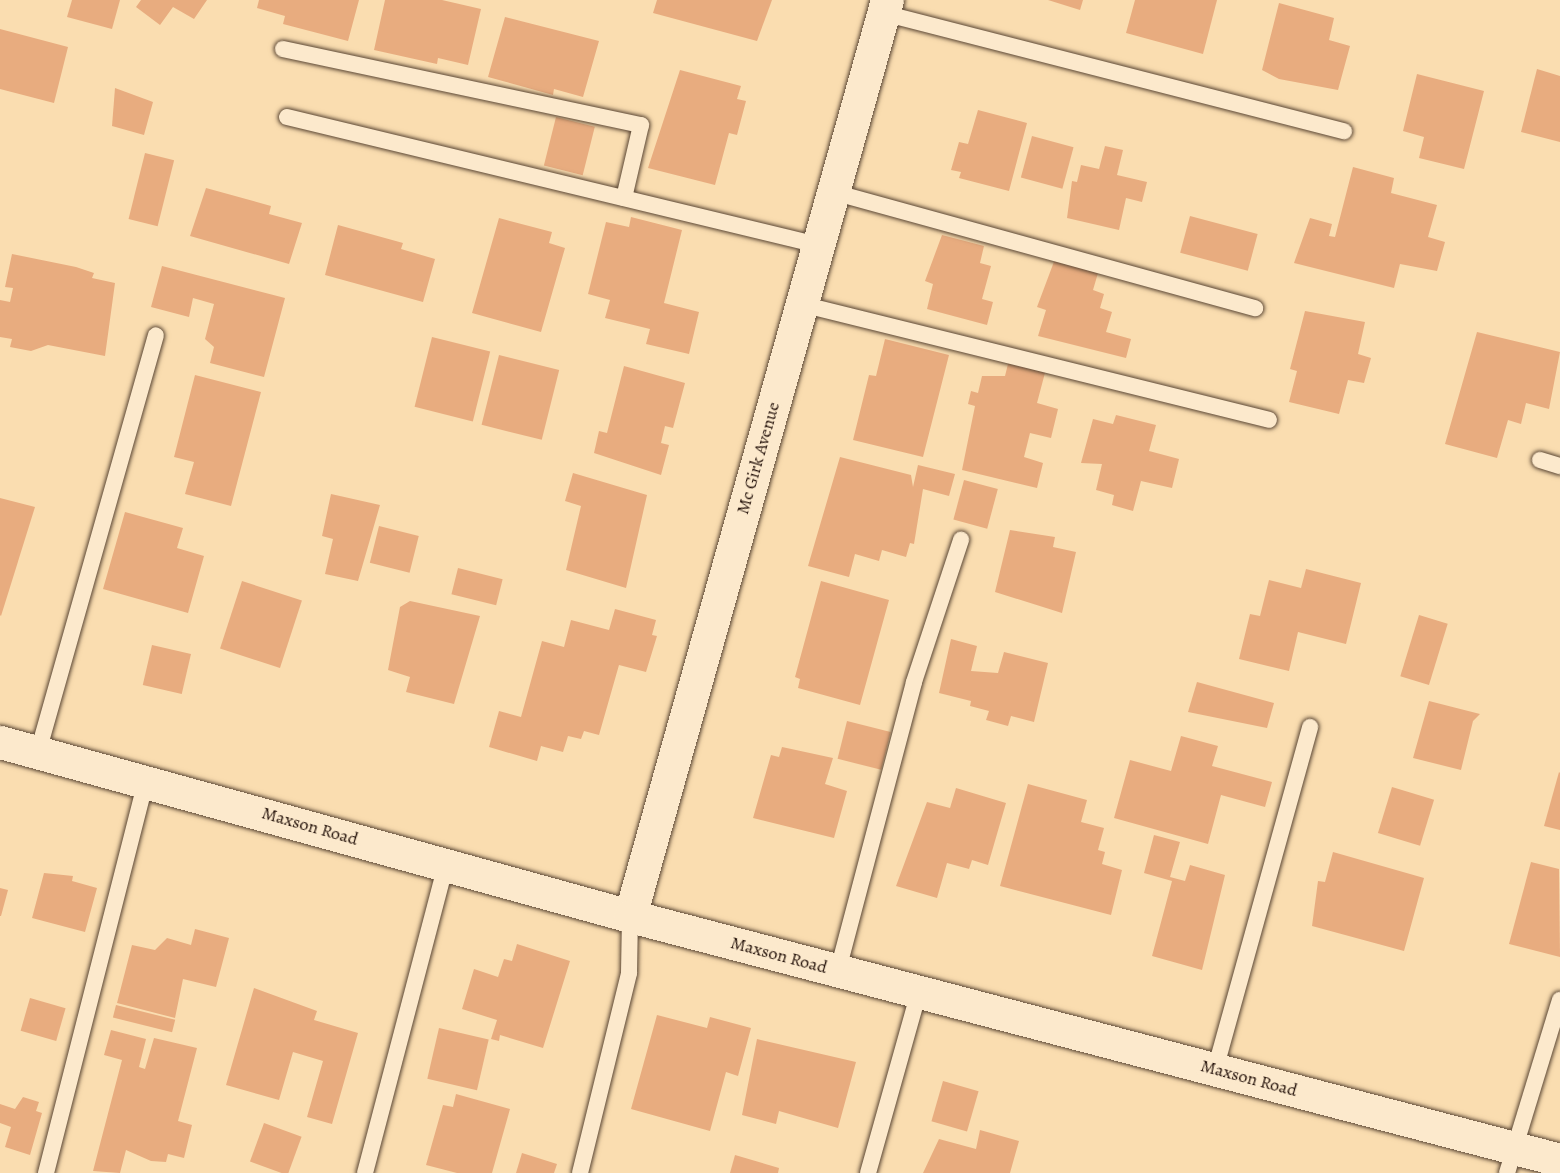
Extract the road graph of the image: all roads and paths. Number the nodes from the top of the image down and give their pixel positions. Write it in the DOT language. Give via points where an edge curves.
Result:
graph roads {
  1 [pos="885,7"];
  2 [pos="282,49"];
  3 [pos="287,117"];
  4 [pos="1344,131"];
  5 [pos="833,192"];
  6 [pos="624,198"];
  7 [pos="818,245"];
  8 [pos="801,304"];
  9 [pos="1255,308"];
  10 [pos="156,335"];
  11 [pos="1269,420"];
  12 [pos="1540,460"];
  13 [pos="1560,466"];
  14 [pos="961,540"];
  15 [pos="1310,727"];
  16 [pos="0,742"];
  17 [pos="38,752"];
  18 [pos="146,780"];
  19 [pos="446,865"];
  20 [pos="630,916"];
  21 [pos="838,970"];
  22 [pos="919,992"];
  23 [pos="1560,1000"];
  24 [pos="1215,1070"];
  25 [pos="1560,1160"];
  26 [pos="1511,1161"];
  27 [pos="45,1173"];
  28 [pos="365,1173"];
  29 [pos="580,1173"];
  30 [pos="868,1173"];
  1 -- 4 [label="lane"];
  1 -- 5 [label="street, Mc Girk Avenue"];
  2 -- 6 [label="lane" via="641,125"];
  3 -- 6 [label="lane"];
  5 -- 7 [label="street, Mc Girk Avenue"];
  5 -- 9 [label="lane"];
  6 -- 7 [label="lane"];
  7 -- 8 [label="street, Mc Girk Avenue"];
  8 -- 11 [label="lane"];
  8 -- 20 [label="street, Mc Girk Avenue"];
  10 -- 17 [label="lane"];
  12 -- 13 [label="lane"];
  14 -- 21 [label="lane" via="914,682"];
  15 -- 24 [label="lane"];
  16 -- 17 [label="street, Maxson Road"];
  17 -- 18 [label="street, Maxson Road"];
  18 -- 19 [label="street, Maxson Road"];
  18 -- 27 [label="lane"];
  19 -- 20 [label="street, Maxson Road"];
  19 -- 28 [label="lane"];
  20 -- 21 [label="street, Maxson Road"];
  20 -- 29 [label="lane" via="629,973"];
  21 -- 22 [label="street, Maxson Road"];
  22 -- 24 [label="street, Maxson Road"];
  22 -- 30 [label="lane"];
  23 -- 26 [label="lane"];
  24 -- 26 [label="street, Maxson Road"];
  25 -- 26 [label="street, Maxson Road"];
}
